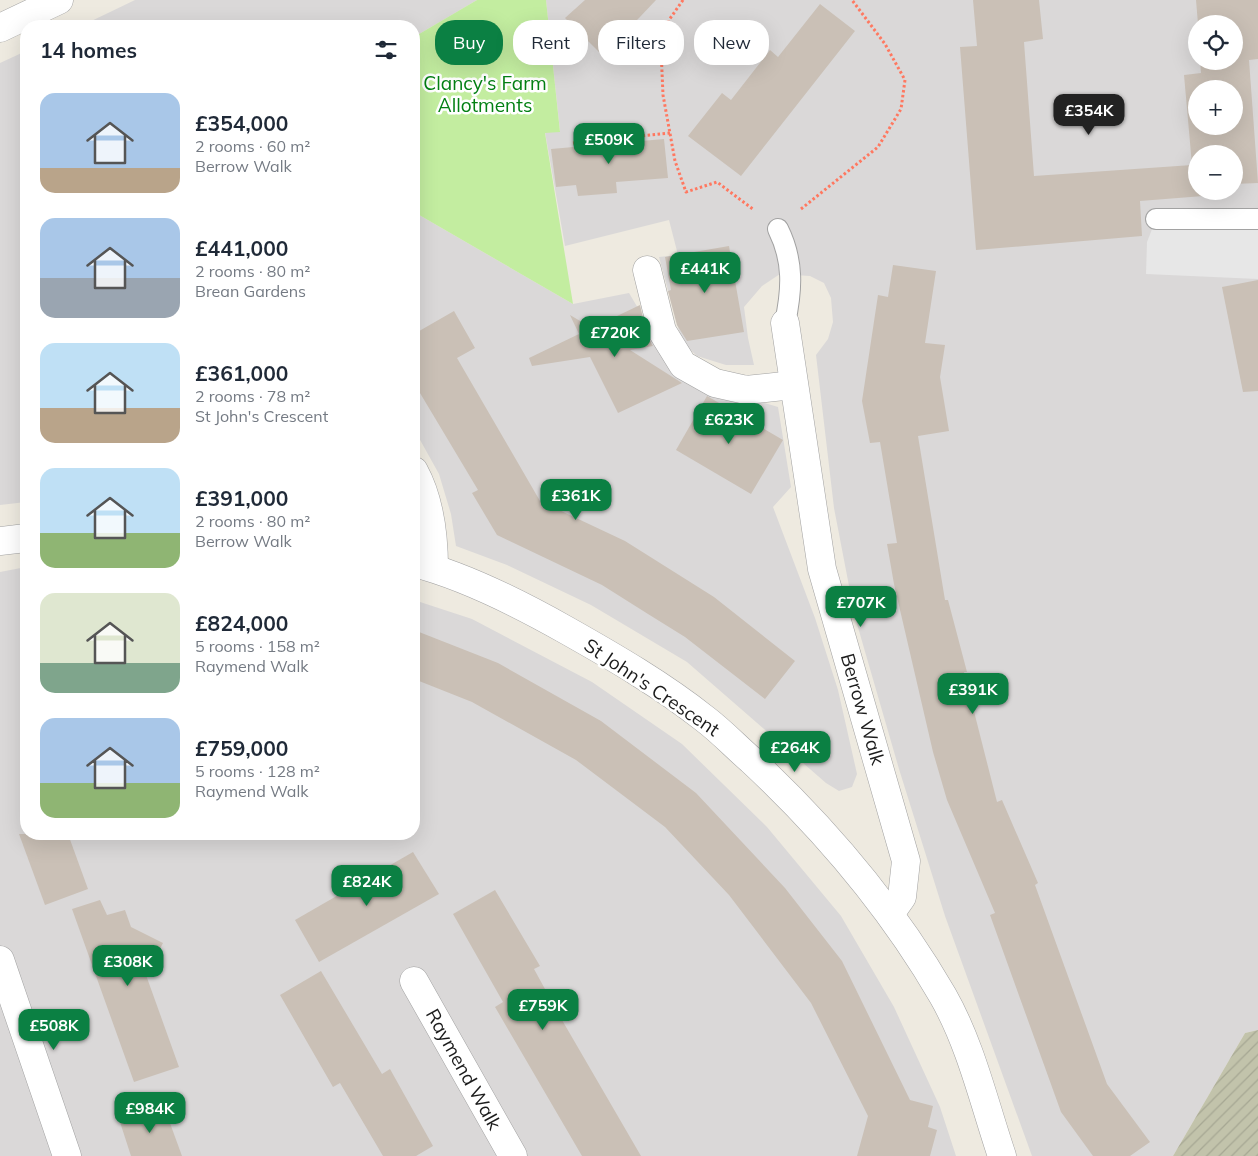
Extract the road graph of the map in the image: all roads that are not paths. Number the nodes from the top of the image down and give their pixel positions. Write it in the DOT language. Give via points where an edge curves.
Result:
graph roads {
  1 [pos="59,0"];
  2 [pos="0,28"];
  3 [pos="1156,219"];
  4 [pos="1258,219"];
  5 [pos="778,229"];
  6 [pos="647,270"];
  7 [pos="785,323"];
  8 [pos="793,385"];
  9 [pos="420,482"];
  10 [pos="20,539"];
  11 [pos="0,541"];
  12 [pos="424,566"];
  13 [pos="890,914"];
  14 [pos="0,960"];
  15 [pos="414,981"];
  16 [pos="67,1156"];
  17 [pos="513,1156"];
  18 [pos="1002,1156"];
  1 -- 2 [label="street"];
  3 -- 4 [label="lane"];
  5 -- 7 [label="lane" via="787,246 792,293"];
  6 -- 8 [label="street" via="662,331 683,365 715,383 746,390"];
  7 -- 8 [label="street, Berrow Walk"];
  8 -- 13 [label="street, Berrow Walk" via="822,569 906,861 902,897"];
  9 -- 12 [label="street" via="430,518"];
  10 -- 11 [label="street"];
  12 -- 13 [label="street, St John's Crescent" via="530,610 616,658 706,720 840,850"];
  13 -- 18 [label="street, St John's Crescent" via="944,997 961,1033"];
  14 -- 16 [label="street"];
  15 -- 17 [label="street, Raymend Walk"];
}
